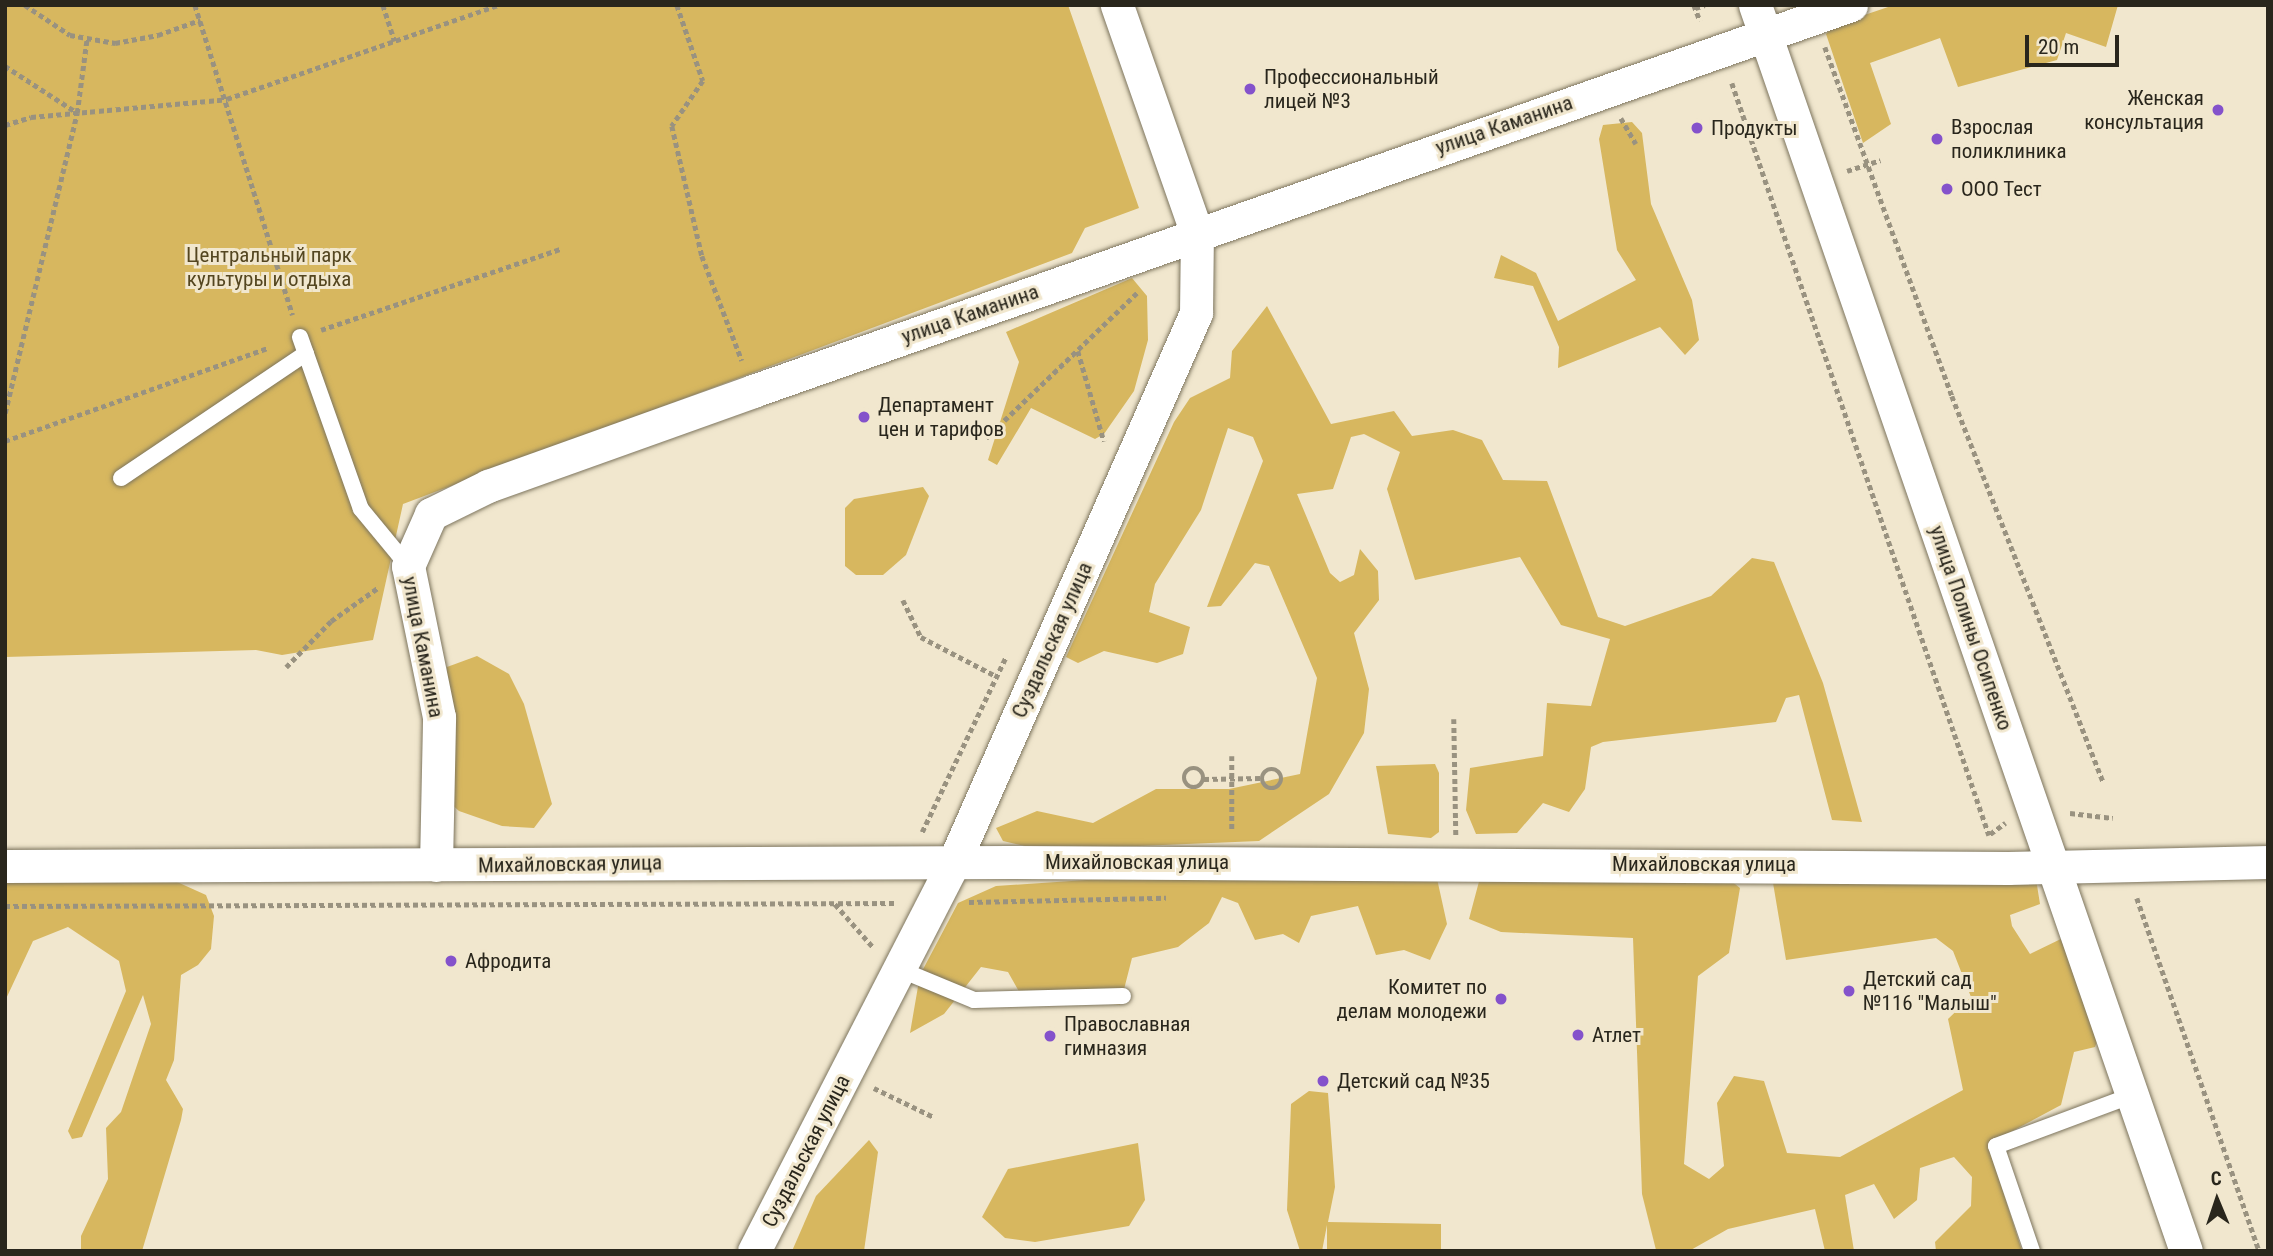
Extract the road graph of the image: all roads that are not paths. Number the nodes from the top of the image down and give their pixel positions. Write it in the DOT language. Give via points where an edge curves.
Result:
graph roads {
  1 [pos="1117,5"];
  2 [pos="1851,5"];
  3 [pos="1761,20"];
  4 [pos="1197,234"];
  5 [pos="300,337"];
  6 [pos="306,353"];
  7 [pos="121,478"];
  8 [pos="408,566"];
  9 [pos="954,862"];
  10 [pos="2268,862"];
  11 [pos="436,865"];
  12 [pos="5,866"];
  13 [pos="2054,866"];
  14 [pos="899,970"];
  15 [pos="1124,996"];
  16 [pos="2133,1096"];
  17 [pos="754,1251"];
  18 [pos="2032,1251"];
  19 [pos="2186,1251"];
  1 -- 4 [label="street, Суздальская улица"];
  2 -- 3 [label="street, улица Каманина"];
  3 -- 4 [label="street, улица Каманина"];
  3 -- 13 [label="street, улица Полины Осипенко"];
  4 -- 8 [label="street, улица Каманина" via="488,486 431,514"];
  4 -- 9 [label="street, Суздальская улица" via="1196,313"];
  5 -- 6 [label="lane"];
  6 -- 7 [label="lane"];
  6 -- 8 [label="lane" via="360,509"];
  8 -- 11 [label="street, улица Каманина" via="439,717"];
  9 -- 11 [label="street, Михайловская улица"];
  9 -- 13 [label="street, Михайловская улица"];
  9 -- 14 [label="street, Суздальская улица"];
  10 -- 13 [label="street, Михайловская улица"];
  11 -- 12 [label="street, Михайловская улица"];
  13 -- 16 [label="street, улица Полины Осипенко"];
  14 -- 15 [label="lane" via="974,1000"];
  14 -- 17 [label="street, Суздальская улица"];
  16 -- 18 [label="lane" via="1996,1146"];
  16 -- 19 [label="street, улица Полины Осипенко"];
}
